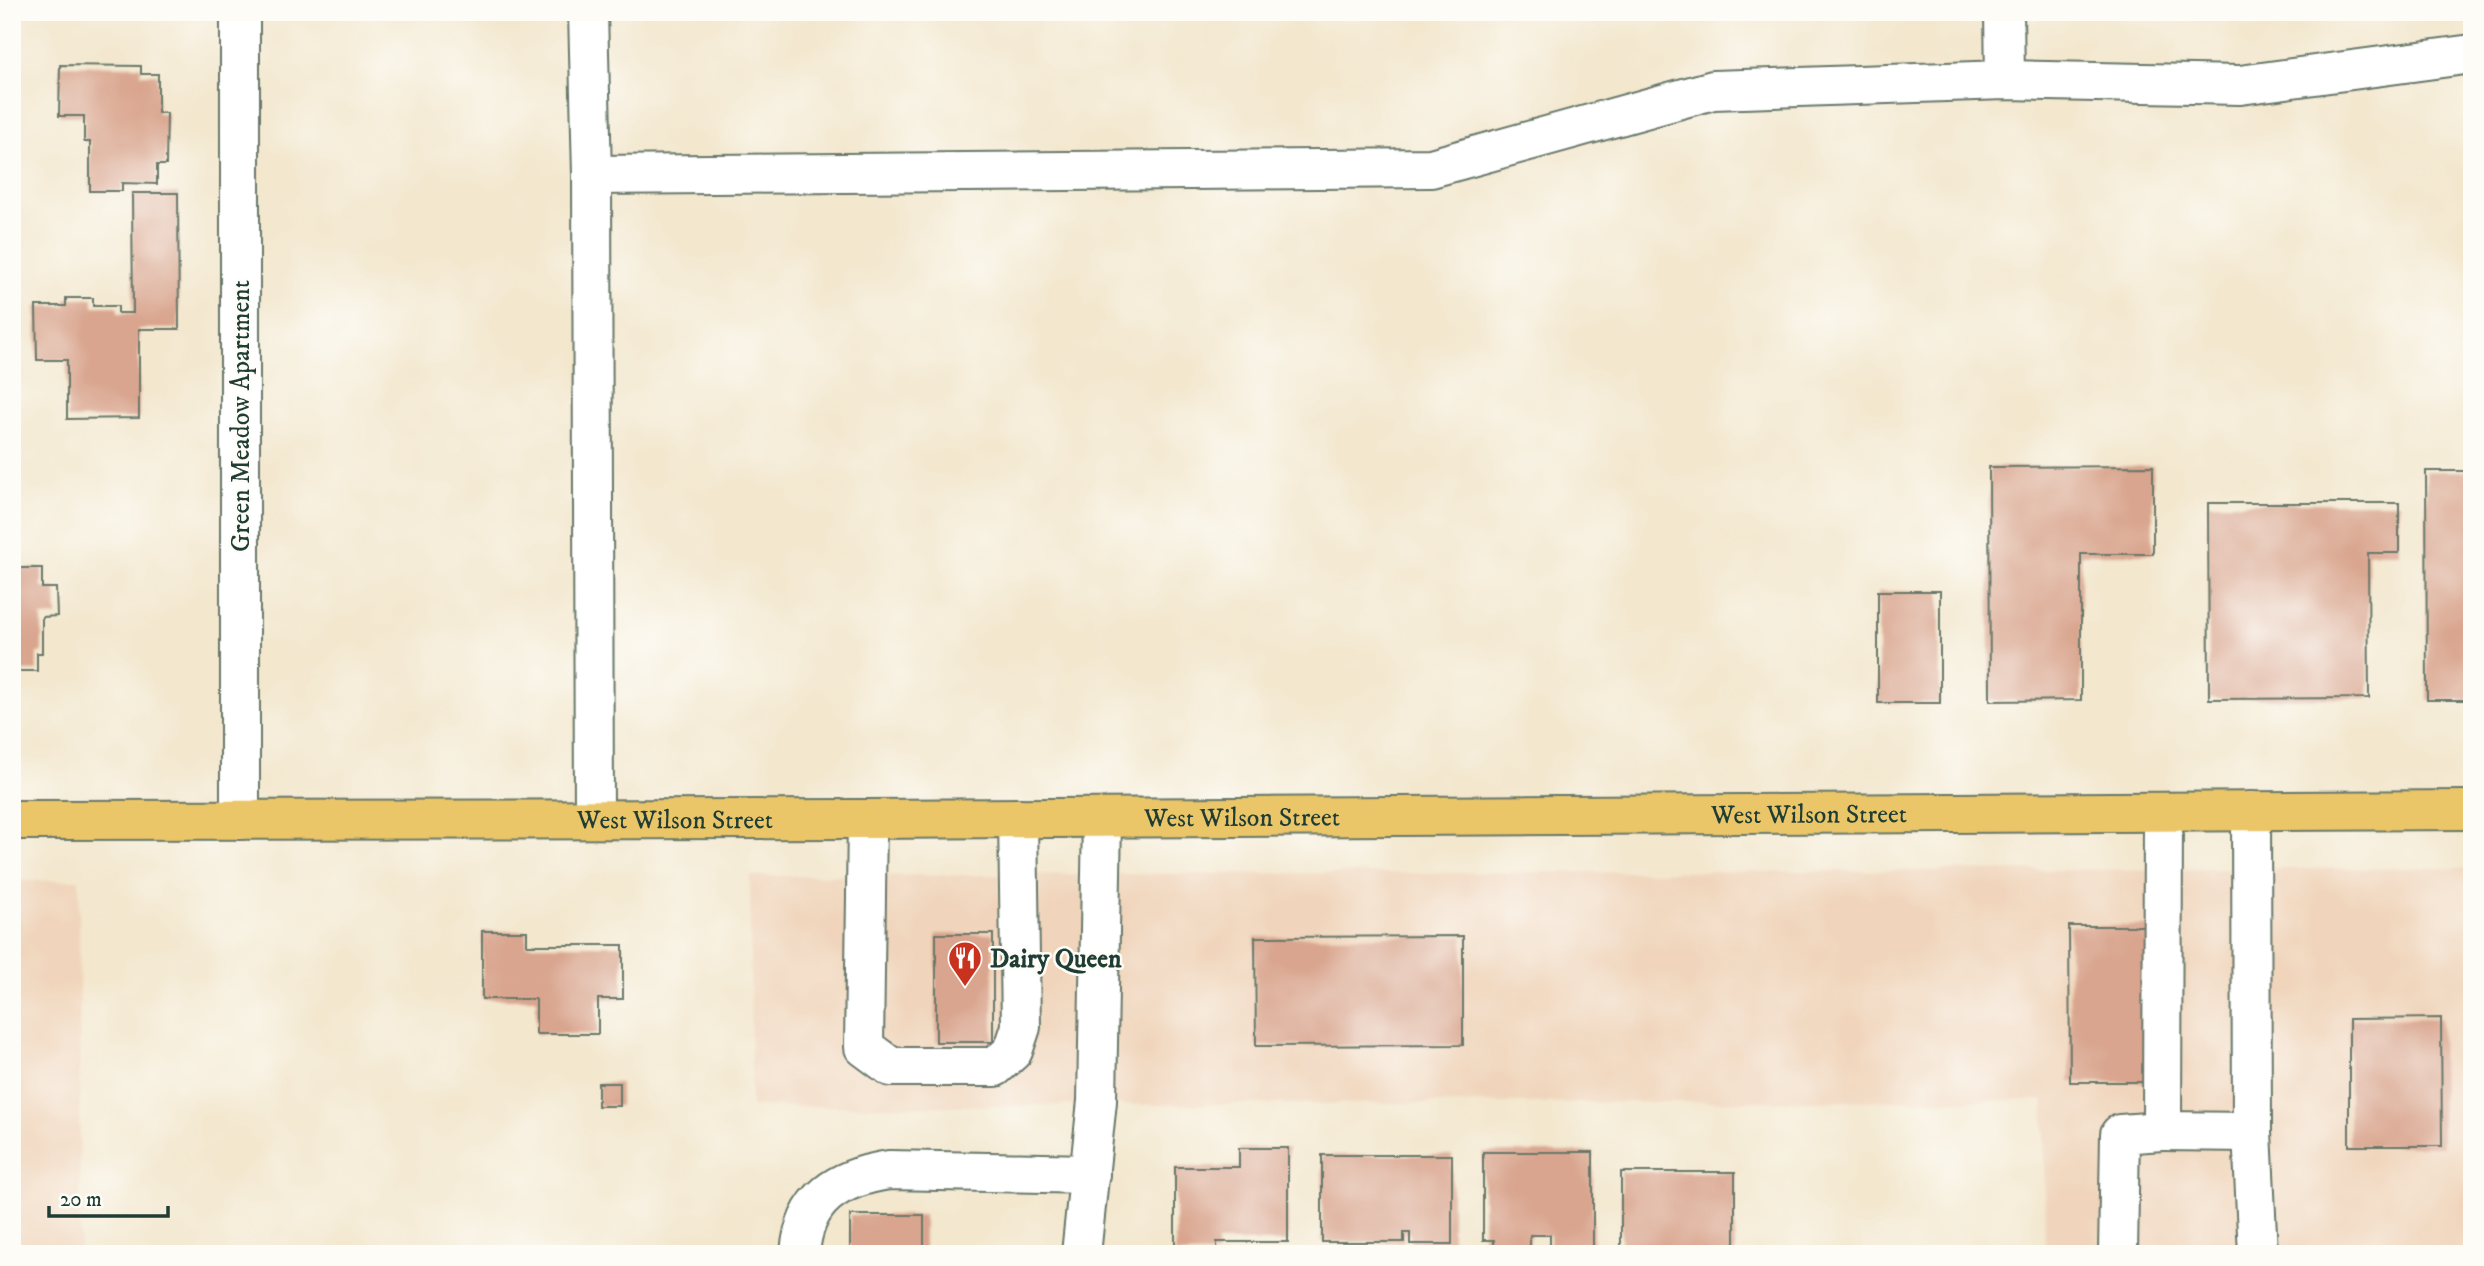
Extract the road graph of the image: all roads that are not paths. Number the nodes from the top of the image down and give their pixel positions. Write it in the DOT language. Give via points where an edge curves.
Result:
graph roads {
  1 [pos="240,12"];
  2 [pos="589,12"];
  3 [pos="2004,12"];
  4 [pos="2472,54"];
  5 [pos="2005,80"];
  6 [pos="592,175"];
  7 [pos="2472,810"];
  8 [pos="2251,811"];
  9 [pos="2163,812"];
  10 [pos="1018,818"];
  11 [pos="1101,818"];
  12 [pos="594,819"];
  13 [pos="867,819"];
  14 [pos="12,820"];
  15 [pos="240,820"];
  16 [pos="2162,1131"];
  17 [pos="2252,1132"];
  18 [pos="1090,1174"];
  19 [pos="800,1254"];
  20 [pos="1081,1254"];
  21 [pos="2118,1254"];
  22 [pos="2258,1254"];
  1 -- 15 [label="street, Green Meadow Apartment"];
  2 -- 6 [label="street"];
  3 -- 5 [label="street"];
  4 -- 5 [label="street" via="2240,85"];
  5 -- 6 [label="street" via="1713,90 1431,168"];
  6 -- 12 [label="street"];
  7 -- 8 [label="main road, West Wilson Street"];
  8 -- 9 [label="main road, West Wilson Street"];
  8 -- 17 [label="street"];
  9 -- 11 [label="main road, West Wilson Street"];
  9 -- 16 [label="street"];
  10 -- 11 [label="main road, West Wilson Street"];
  10 -- 13 [label="main road, West Wilson Street"];
  10 -- 13 [label="street" via="1021,1027 1013,1051 995,1067 891,1067 864,1047"];
  11 -- 18 [label="street" via="1097,1101"];
  12 -- 13 [label="main road, West Wilson Street"];
  12 -- 15 [label="main road, West Wilson Street"];
  14 -- 15 [label="main road, West Wilson Street"];
  16 -- 17 [label="street"];
  16 -- 21 [label="street" via="2120,1134"];
  17 -- 22 [label="street"];
  18 -- 19 [label="street" via="921,1170 864,1174 824,1196 803,1227"];
  18 -- 20 [label="street"];
}
